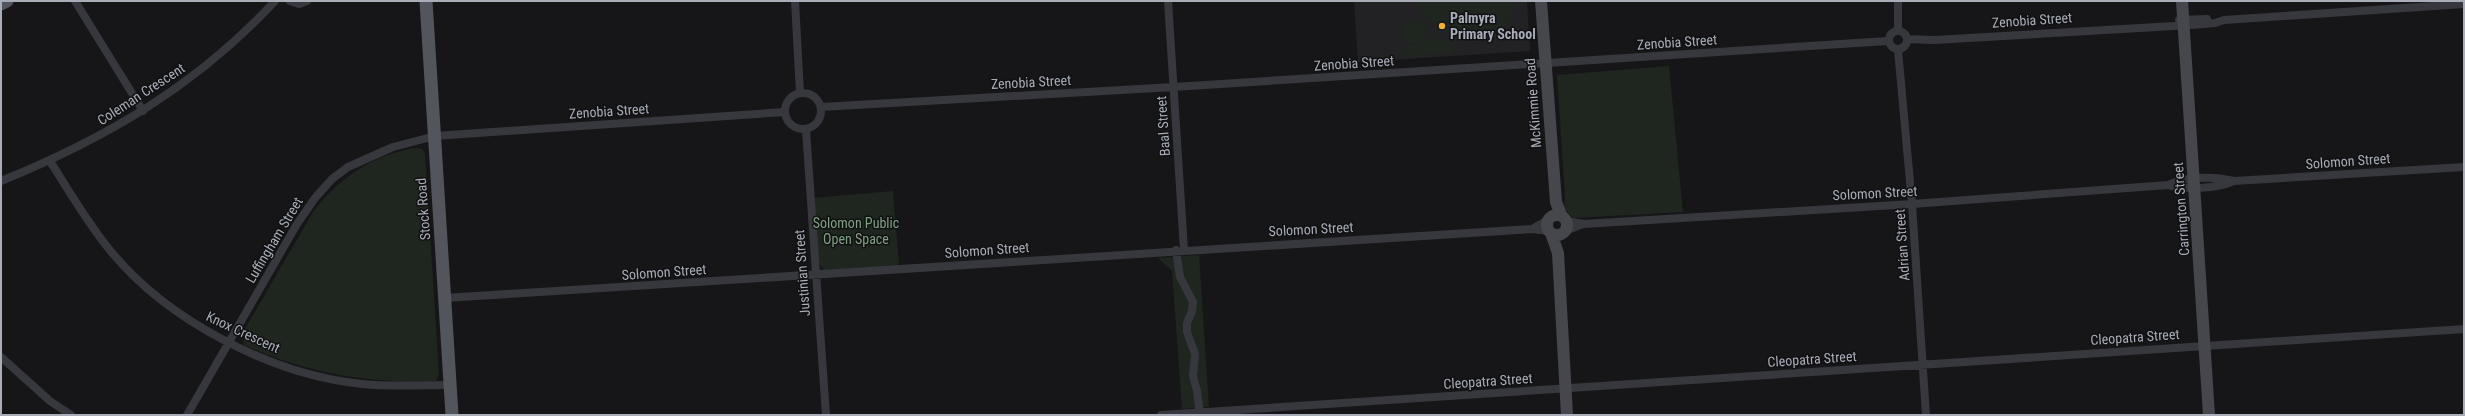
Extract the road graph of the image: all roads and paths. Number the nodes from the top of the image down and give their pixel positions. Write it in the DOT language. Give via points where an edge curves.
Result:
graph roads {
  1 [pos="7,1"];
  2 [pos="75,1"];
  3 [pos="275,1"];
  4 [pos="290,1"];
  5 [pos="307,1"];
  6 [pos="426,1"];
  7 [pos="795,1"];
  8 [pos="1168,1"];
  9 [pos="1541,1"];
  10 [pos="1898,1"];
  11 [pos="2182,1"];
  12 [pos="2189,1"];
  13 [pos="1,4"];
  14 [pos="2464,4"];
  15 [pos="2187,22"];
  16 [pos="1898,31"];
  17 [pos="1907,39"];
  18 [pos="1888,41"];
  19 [pos="1898,50"];
  20 [pos="1545,64"];
  21 [pos="1174,88"];
  22 [pos="800,93"];
  23 [pos="821,106"];
  24 [pos="143,111"];
  25 [pos="785,112"];
  26 [pos="806,130"];
  27 [pos="435,136"];
  28 [pos="50,161"];
  29 [pos="2464,167"];
  30 [pos="1,181"];
  31 [pos="2198,183"];
  32 [pos="1912,204"];
  33 [pos="1556,225"];
  34 [pos="1180,250"];
  35 [pos="815,275"];
  36 [pos="445,298"];
  37 [pos="2464,329"];
  38 [pos="229,343"];
  39 [pos="2207,345"];
  40 [pos="1,357"];
  41 [pos="1923,364"];
  42 [pos="450,385"];
  43 [pos="1566,389"];
  44 [pos="1200,414"];
  45 [pos="71,415"];
  46 [pos="187,415"];
  47 [pos="452,415"];
  48 [pos="826,415"];
  49 [pos="1161,415"];
  50 [pos="1567,415"];
  51 [pos="1926,415"];
  52 [pos="2209,415"];
  53 [pos="2215,415"];
  1 -- 13 [label="main road"];
  2 -- 24 [label="street"];
  3 -- 24 [label="street, Coleman Crescent" via="248,30 215,59"];
  4 -- 5 [label="street" via="299,4"];
  6 -- 27 [label="main road, Stock Road"];
  7 -- 22 [label="street"];
  8 -- 21 [label="street, Baal Street"];
  9 -- 20 [label="main road, McKimmie Road"];
  10 -- 16 [label="street"];
  11 -- 15 [label="main road, Carrington Street"];
  12 -- 15 [label="main road, Carrington Street"];
  14 -- 15 [label="street, Zenobia Street" via="2224,20 2215,23"];
  15 -- 17 [label="street, Zenobia Street" via="1934,40"];
  15 -- 31 [label="main road, Carrington Street"];
  16 -- 17 [label="street" via="1905,34"];
  16 -- 18 [label="street" via="1891,34"];
  17 -- 19 [label="street" via="1904,48"];
  18 -- 19 [label="street"];
  18 -- 20 [label="street, Zenobia Street"];
  19 -- 32 [label="street, Adrian Street"];
  20 -- 21 [label="street, Zenobia Street"];
  20 -- 33 [label="main road, McKimmie Road"];
  21 -- 23 [label="street, Zenobia Street"];
  21 -- 34 [label="street, Baal Street"];
  22 -- 23 [label="street" via="814,96"];
  22 -- 25 [label="street" via="789,99"];
  23 -- 26 [label="street" via="822,113 817,124"];
  24 -- 28 [label="street, Coleman Crescent" via="87,144"];
  25 -- 26 [label="street" via="787,121 793,127"];
  25 -- 27 [label="street, Zenobia Street"];
  26 -- 35 [label="street, Justinian Street"];
  27 -- 36 [label="main road, Stock Road"];
  27 -- 38 [label="street, Luffingham Street" via="366,157 332,179 297,224"];
  28 -- 30 [label="street, Coleman Crescent"];
  28 -- 38 [label="street, Knox Crescent" via="93,227 136,278 196,324"];
  29 -- 31 [label="street, Solomon Street" via="2234,181 2223,178"];
  31 -- 32 [label="street, Solomon Street"];
  31 -- 39 [label="main road, Carrington Street"];
  32 -- 33 [label="street, Solomon Street"];
  32 -- 41 [label="street, Adrian Street"];
  33 -- 34 [label="street, Solomon Street" via="1532,229"];
  33 -- 43 [label="main road"];
  34 -- 35 [label="street, Solomon Street"];
  34 -- 44 [label="street, Baal Street" via="1180,277 1193,302 1187,332 1195,354 1193,376"];
  35 -- 36 [label="street, Solomon Street"];
  35 -- 48 [label="street, Justinian Street"];
  36 -- 42 [label="main road, Stock Road"];
  37 -- 39 [label="street, Cleopatra Street"];
  38 -- 42 [label="street, Knox Crescent" via="270,360 332,379 393,386"];
  38 -- 46 [label="street, Luffingham Street"];
  39 -- 41 [label="street, Cleopatra Street"];
  39 -- 52 [label="main road, Carrington Street"];
  39 -- 53 [label="main road, Carrington Street"];
  40 -- 45 [label="street" via="50,401"];
  41 -- 43 [label="street, Cleopatra Street"];
  41 -- 51 [label="street, Adrian Street"];
  42 -- 47 [label="main road, Stock Road"];
  43 -- 44 [label="street, Cleopatra Street"];
  43 -- 50 [label="main road"];
  44 -- 49 [label="street, Cleopatra Street"];
}
